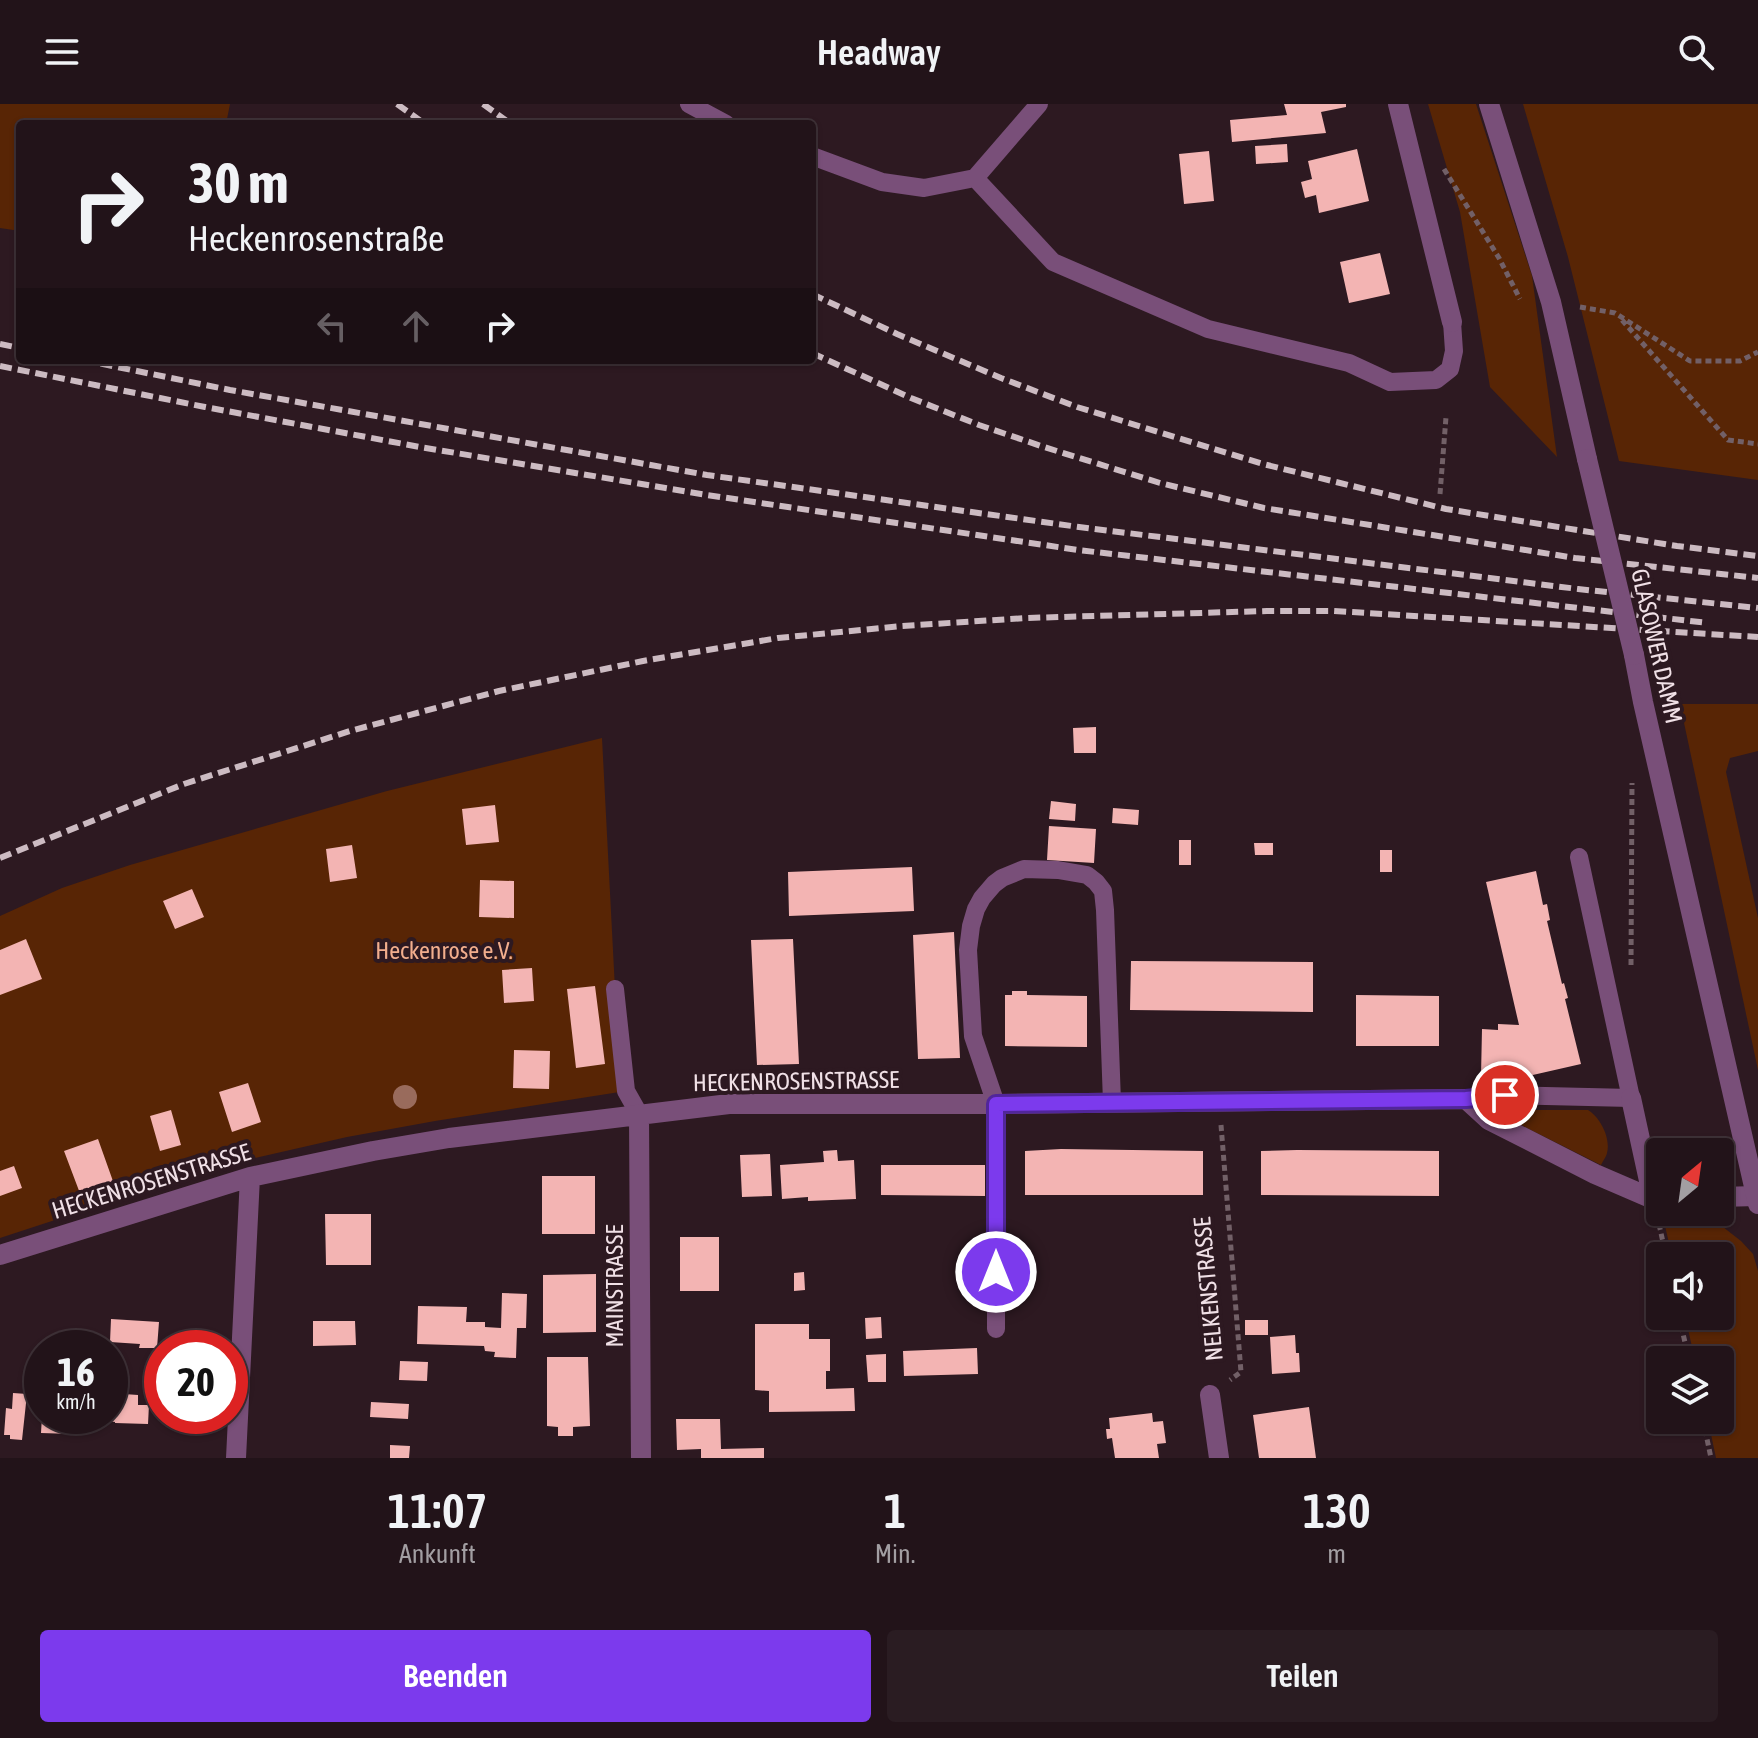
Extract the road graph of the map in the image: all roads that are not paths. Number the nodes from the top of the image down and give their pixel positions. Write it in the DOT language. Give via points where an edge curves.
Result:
graph roads {
  1 [pos="689,104"];
  2 [pos="1039,104"];
  3 [pos="1398,104"];
  4 [pos="1489,104"];
  5 [pos="719,120"];
  6 [pos="816,157"];
  7 [pos="975,178"];
  8 [pos="1452,322"];
  9 [pos="1579,857"];
  10 [pos="615,989"];
  11 [pos="1631,1098"];
  12 [pos="1466,1099"];
  13 [pos="1112,1102"];
  14 [pos="996,1104"];
  15 [pos="639,1114"];
  16 [pos="1646,1156"];
  17 [pos="250,1177"];
  18 [pos="1646,1195"];
  19 [pos="1734,1198"];
  20 [pos="1757,1200"];
  21 [pos="0,1255"];
  22 [pos="996,1329"];
  23 [pos="1210,1395"];
  24 [pos="236,1458"];
  25 [pos="641,1458"];
  26 [pos="1219,1458"];
  1 -- 5 [label="lane"];
  2 -- 7 [label="lane"];
  3 -- 8 [label="street"];
  4 -- 20 [label="street, GLASOWER DAMM, bridge" via="1551,302"];
  6 -- 7 [label="lane" via="882,182 924,188"];
  7 -- 8 [label="lane" via="1053,262 1208,329 1349,363 1390,382 1436,380 1450,369"];
  9 -- 11 [label="lane"];
  10 -- 15 [label="lane" via="626,1091"];
  11 -- 12 [label="lane, HECKENROSENSTRASSE"];
  11 -- 16 [label="street"];
  12 -- 13 [label="street, HECKENROSENSTRASSE"];
  12 -- 18 [label="street" via="1489,1120"];
  13 -- 14 [label="street, HECKENROSENSTRASSE"];
  13 -- 14 [label="lane" via="1103,891 1087,875 1034,868 994,884 971,926 973,1036"];
  14 -- 15 [label="street, HECKENROSENSTRASSE" via="729,1104"];
  14 -- 22 [label="lane"];
  15 -- 17 [label="street, HECKENROSENSTRASSE" via="449,1138"];
  15 -- 25 [label="street, MAINSTRASSE"];
  17 -- 21 [label="street, HECKENROSENSTRASSE"];
  17 -- 24 [label="street"];
  19 -- 20 [label="street"];
  23 -- 26 [label="street, NELKENSTRASSE"];
}
